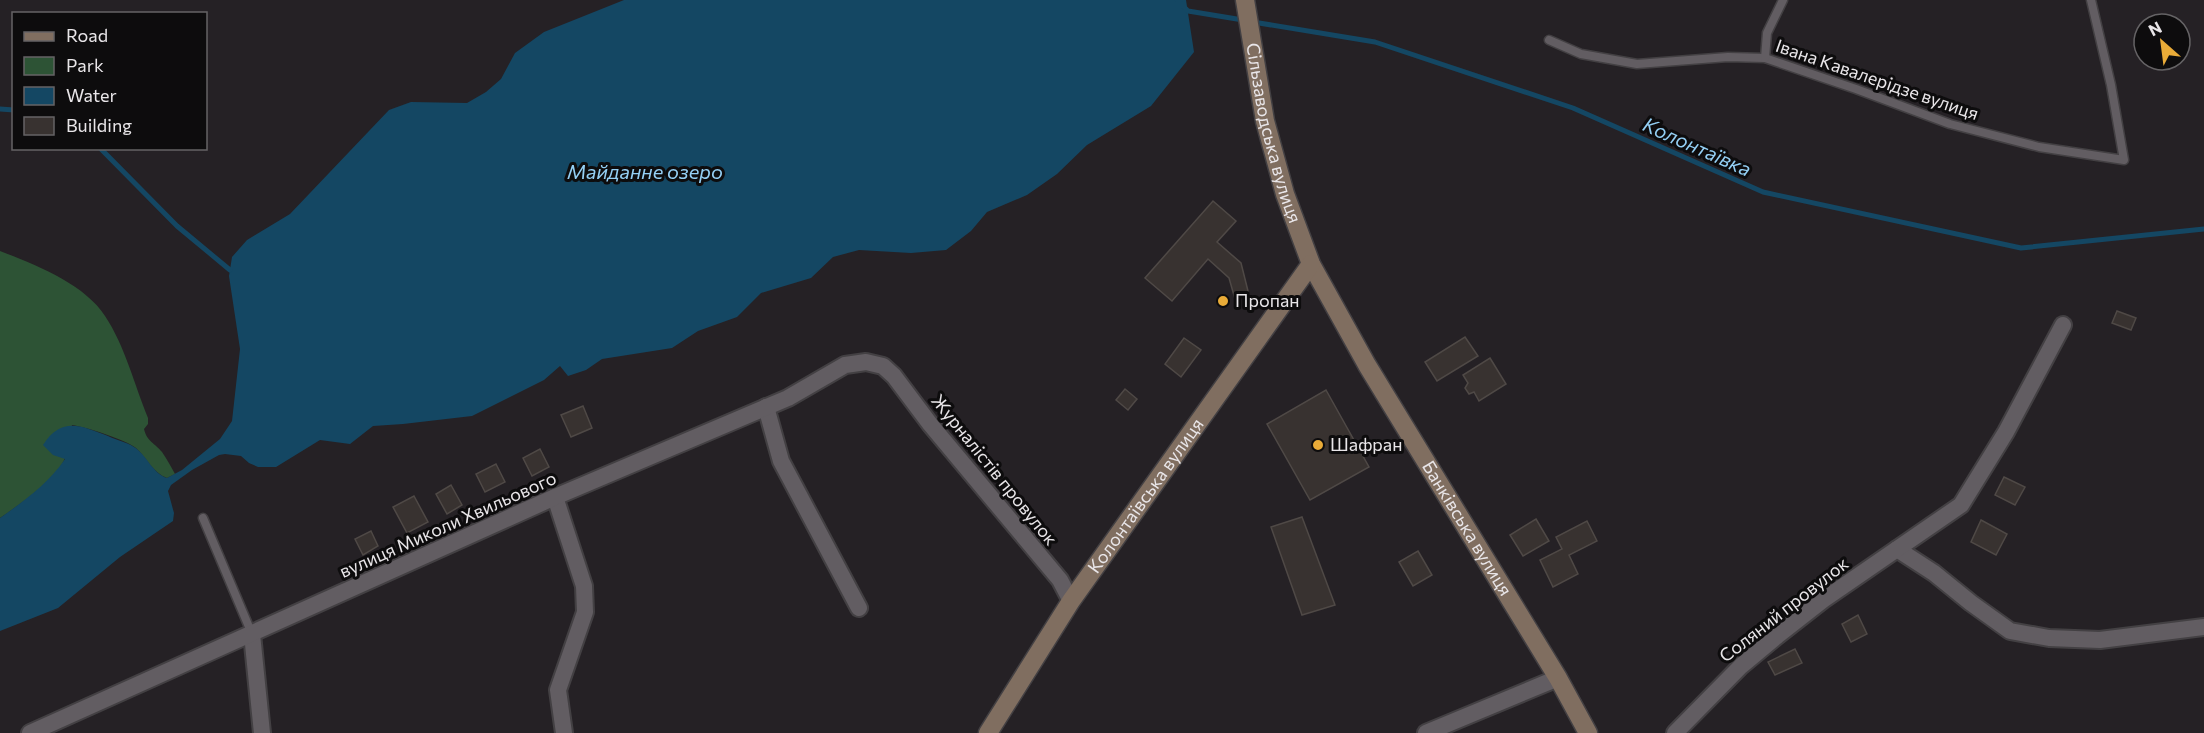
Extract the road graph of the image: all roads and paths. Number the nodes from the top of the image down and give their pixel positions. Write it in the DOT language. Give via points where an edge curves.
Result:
graph roads {
  1 [pos="1245,0"];
  2 [pos="1783,0"];
  3 [pos="2091,0"];
  4 [pos="1549,40"];
  5 [pos="1765,58"];
  6 [pos="1311,264"];
  7 [pos="2063,325"];
  8 [pos="883,366"];
  9 [pos="766,407"];
  10 [pos="555,497"];
  11 [pos="203,518"];
  12 [pos="1897,549"];
  13 [pos="1071,601"];
  14 [pos="859,608"];
  15 [pos="2204,627"];
  16 [pos="252,634"];
  17 [pos="1558,678"];
  18 [pos="30,733"];
  19 [pos="262,733"];
  20 [pos="564,733"];
  21 [pos="988,733"];
  22 [pos="1426,733"];
  23 [pos="1588,733"];
  24 [pos="1675,733"];
  1 -- 6 [label="main road, Сільзаводська вулиця" via="1265,121 1285,194"];
  2 -- 5 [label="lane" via="1767,33"];
  3 -- 5 [label="lane, Івана Кавалерідзе вулиця" via="2124,160 2039,147 1950,124"];
  4 -- 5 [label="lane, Івана Кавалерідзе вулиця" via="1581,54 1637,64"];
  6 -- 13 [label="main road, Колонтаївська вулиця"];
  6 -- 17 [label="main road, Банківська вулиця" via="1367,365"];
  7 -- 12 [label="street, Соляний провулок" via="2006,432 1961,505"];
  8 -- 9 [label="street, вулиця Миколи Хвильового" via="866,362 845,365"];
  8 -- 13 [label="street, Журналістів провулок" via="1060,580"];
  9 -- 10 [label="street, вулиця Миколи Хвильового"];
  9 -- 14 [label="street" via="781,462"];
  10 -- 16 [label="street, вулиця Миколи Хвильового"];
  10 -- 20 [label="street" via="586,600 558,690"];
  11 -- 16 [label="lane"];
  12 -- 15 [label="street" via="2010,631 2049,638 2100,640"];
  12 -- 24 [label="street, Соляний провулок" via="1823,600 1741,666"];
  13 -- 21 [label="main road, Колонтаївська вулиця"];
  16 -- 18 [label="street, вулиця Миколи Хвильового"];
  16 -- 19 [label="street"];
  17 -- 22 [label="street"];
  17 -- 23 [label="main road, Банківська вулиця"];
}
